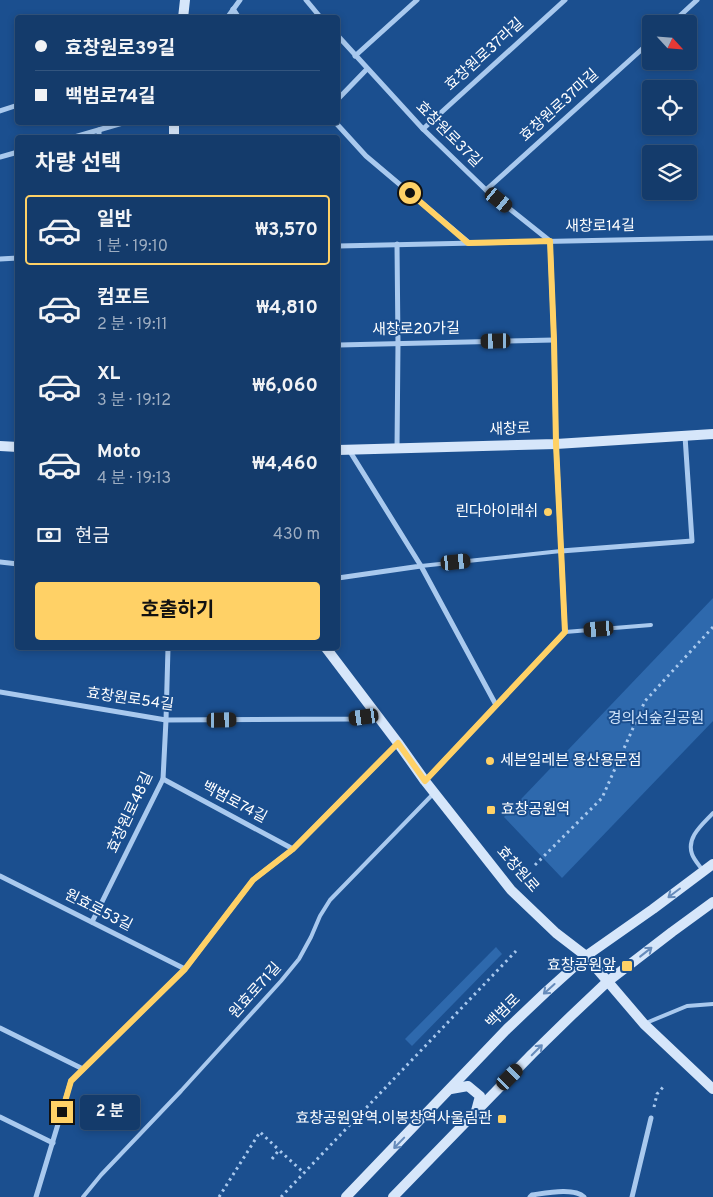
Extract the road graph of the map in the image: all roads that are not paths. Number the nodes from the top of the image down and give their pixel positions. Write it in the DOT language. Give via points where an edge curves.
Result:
graph roads {
  1 [pos="185,0"];
  2 [pos="240,0"];
  3 [pos="306,0"];
  4 [pos="417,0"];
  5 [pos="565,0"];
  6 [pos="697,0"];
  7 [pos="233,9"];
  8 [pos="183,15"];
  9 [pos="229,15"];
  10 [pos="237,15"];
  11 [pos="318,15"];
  12 [pos="681,15"];
  13 [pos="340,38"];
  14 [pos="642,49"];
  15 [pos="355,56"];
  16 [pos="367,69"];
  17 [pos="340,97"];
  18 [pos="15,106"];
  19 [pos="0,111"];
  20 [pos="116,125"];
  21 [pos="338,125"];
  22 [pos="423,129"];
  23 [pos="99,130"];
  24 [pos="82,135"];
  25 [pos="100,135"];
  26 [pos="15,153"];
  27 [pos="0,157"];
  28 [pos="486,190"];
  29 [pos="713,238"];
  30 [pos="550,241"];
  31 [pos="468,243"];
  32 [pos="396,244"];
  33 [pos="340,246"];
  34 [pos="15,258"];
  35 [pos="0,259"];
  36 [pos="554,340"];
  37 [pos="398,343"];
  38 [pos="340,345"];
  39 [pos="713,434"];
  40 [pos="686,436"];
  41 [pos="556,444"];
  42 [pos="0,446"];
  43 [pos="15,447"];
  44 [pos="398,449"];
  45 [pos="340,450"];
  46 [pos="349,450"];
  47 [pos="561,551"];
  48 [pos="0,562"];
  49 [pos="15,564"];
  50 [pos="421,566"];
  51 [pos="340,578"];
  52 [pos="651,625"];
  53 [pos="565,632"];
  54 [pos="168,650"];
  55 [pos="328,650"];
  56 [pos="0,692"];
  57 [pos="496,705"];
  58 [pos="377,715"];
  59 [pos="166,720"];
  60 [pos="398,743"];
  61 [pos="163,779"];
  62 [pos="425,781"];
  63 [pos="435,792"];
  64 [pos="713,813"];
  65 [pos="293,849"];
  66 [pos="713,864"];
  67 [pos="703,872"];
  68 [pos="0,876"];
  69 [pos="713,902"];
  70 [pos="92,922"];
  71 [pos="586,956"];
  72 [pos="185,969"];
  73 [pos="608,982"];
  74 [pos="713,1004"];
  75 [pos="644,1024"];
  76 [pos="0,1028"];
  77 [pos="83,1070"];
  78 [pos="451,1089"];
  79 [pos="713,1089"];
  80 [pos="476,1112"];
  81 [pos="0,1117"];
  82 [pos="651,1118"];
  83 [pos="53,1142"];
  84 [pos="36,1197"];
  85 [pos="83,1197"];
  86 [pos="346,1197"];
  87 [pos="393,1197"];
  88 [pos="530,1197"];
  89 [pos="584,1197"];
  90 [pos="632,1197"];
  1 -- 8 [label="main road"];
  2 -- 7 [label="street"];
  3 -- 11 [label="street"];
  4 -- 15 [label="street"];
  5 -- 22 [label="street, 효창원로37라길"];
  6 -- 12 [label="street"];
  7 -- 9 [label="street"];
  7 -- 10 [label="street"];
  13 -- 15 [label="street, 효창원로37길"];
  14 -- 28 [label="street, 효창원로37마길"];
  15 -- 16 [label="street, 효창원로37길"];
  16 -- 17 [label="street"];
  16 -- 22 [label="street, 효창원로37길"];
  18 -- 19 [label="street"];
  20 -- 23 [label="street"];
  21 -- 31 [label="street" via="366,156"];
  22 -- 28 [label="street, 효창원로37길"];
  23 -- 24 [label="street"];
  23 -- 25 [label="street"];
  26 -- 27 [label="street"];
  28 -- 30 [label="street, 효창원로37길"];
  29 -- 30 [label="street, 새창로14길"];
  30 -- 31 [label="street, 새창로14길"];
  30 -- 36 [label="street"];
  31 -- 32 [label="street, 새창로14길"];
  32 -- 33 [label="street, 새창로14길"];
  32 -- 37 [label="street"];
  34 -- 35 [label="street"];
  36 -- 37 [label="street, 새창로20가길"];
  36 -- 41 [label="street"];
  37 -- 38 [label="street, 새창로20가길"];
  37 -- 44 [label="street"];
  39 -- 40 [label="main road, 새창로"];
  40 -- 41 [label="main road, 새창로"];
  40 -- 47 [label="street" via="692,541"];
  41 -- 44 [label="main road, 새창로"];
  41 -- 47 [label="street"];
  42 -- 43 [label="main road"];
  44 -- 46 [label="main road, 새창로"];
  45 -- 46 [label="main road, 새창로"];
  46 -- 50 [label="street"];
  47 -- 50 [label="lane"];
  47 -- 53 [label="street"];
  48 -- 49 [label="street"];
  50 -- 51 [label="street"];
  50 -- 57 [label="street"];
  52 -- 53 [label="lane"];
  53 -- 57 [label="street"];
  54 -- 59 [label="street, 효창원로48길"];
  55 -- 58 [label="main road, 효창원로"];
  56 -- 59 [label="street, 효창원로54길"];
  57 -- 62 [label="street"];
  58 -- 59 [label="street, 효창원로54길"];
  58 -- 60 [label="main road, 효창원로"];
  59 -- 61 [label="street, 효창원로48길"];
  60 -- 62 [label="main road, 효창원로"];
  60 -- 65 [label="street"];
  61 -- 65 [label="street, 백범로74길"];
  61 -- 70 [label="street, 효창원로48길"];
  62 -- 63 [label="main road, 효창원로"];
  63 -- 71 [label="main road, 효창원로" via="511,890"];
  63 -- 85 [label="lane, 원효로71길" via="330,900 298,959 281,981"];
  64 -- 67 [label="lane" via="690,842 692,854"];
  65 -- 72 [label="street" via="253,880"];
  66 -- 67 [label="main road, 백범로"];
  67 -- 71 [label="main road, 백범로, one-way"];
  68 -- 70 [label="street, 원효로53길"];
  73 -- 69 [label="main road, one-way"];
  70 -- 72 [label="street, 원효로53길"];
  71 -- 73 [label="main road, 효창원로"];
  71 -- 78 [label="main road, 백범로, one-way" via="507,1029"];
  72 -- 77 [label="street"];
  73 -- 75 [label="main road, 효창원로"];
  80 -- 73 [label="main road, one-way"];
  74 -- 75 [label="lane" via="687,1006"];
  75 -- 79 [label="main road, 효창원로"];
  76 -- 77 [label="street"];
  77 -- 83 [label="street" via="71,1081"];
  78 -- 80 [label="main road" via="468,1086 480,1096"];
  78 -- 86 [label="main road, 백범로, one-way"];
  80 -- 87 [label="main road"];
  81 -- 83 [label="street"];
  82 -- 90 [label="street"];
  83 -- 84 [label="street"];
  88 -- 89 [label="street" via="559,1191 580,1193"];
}
